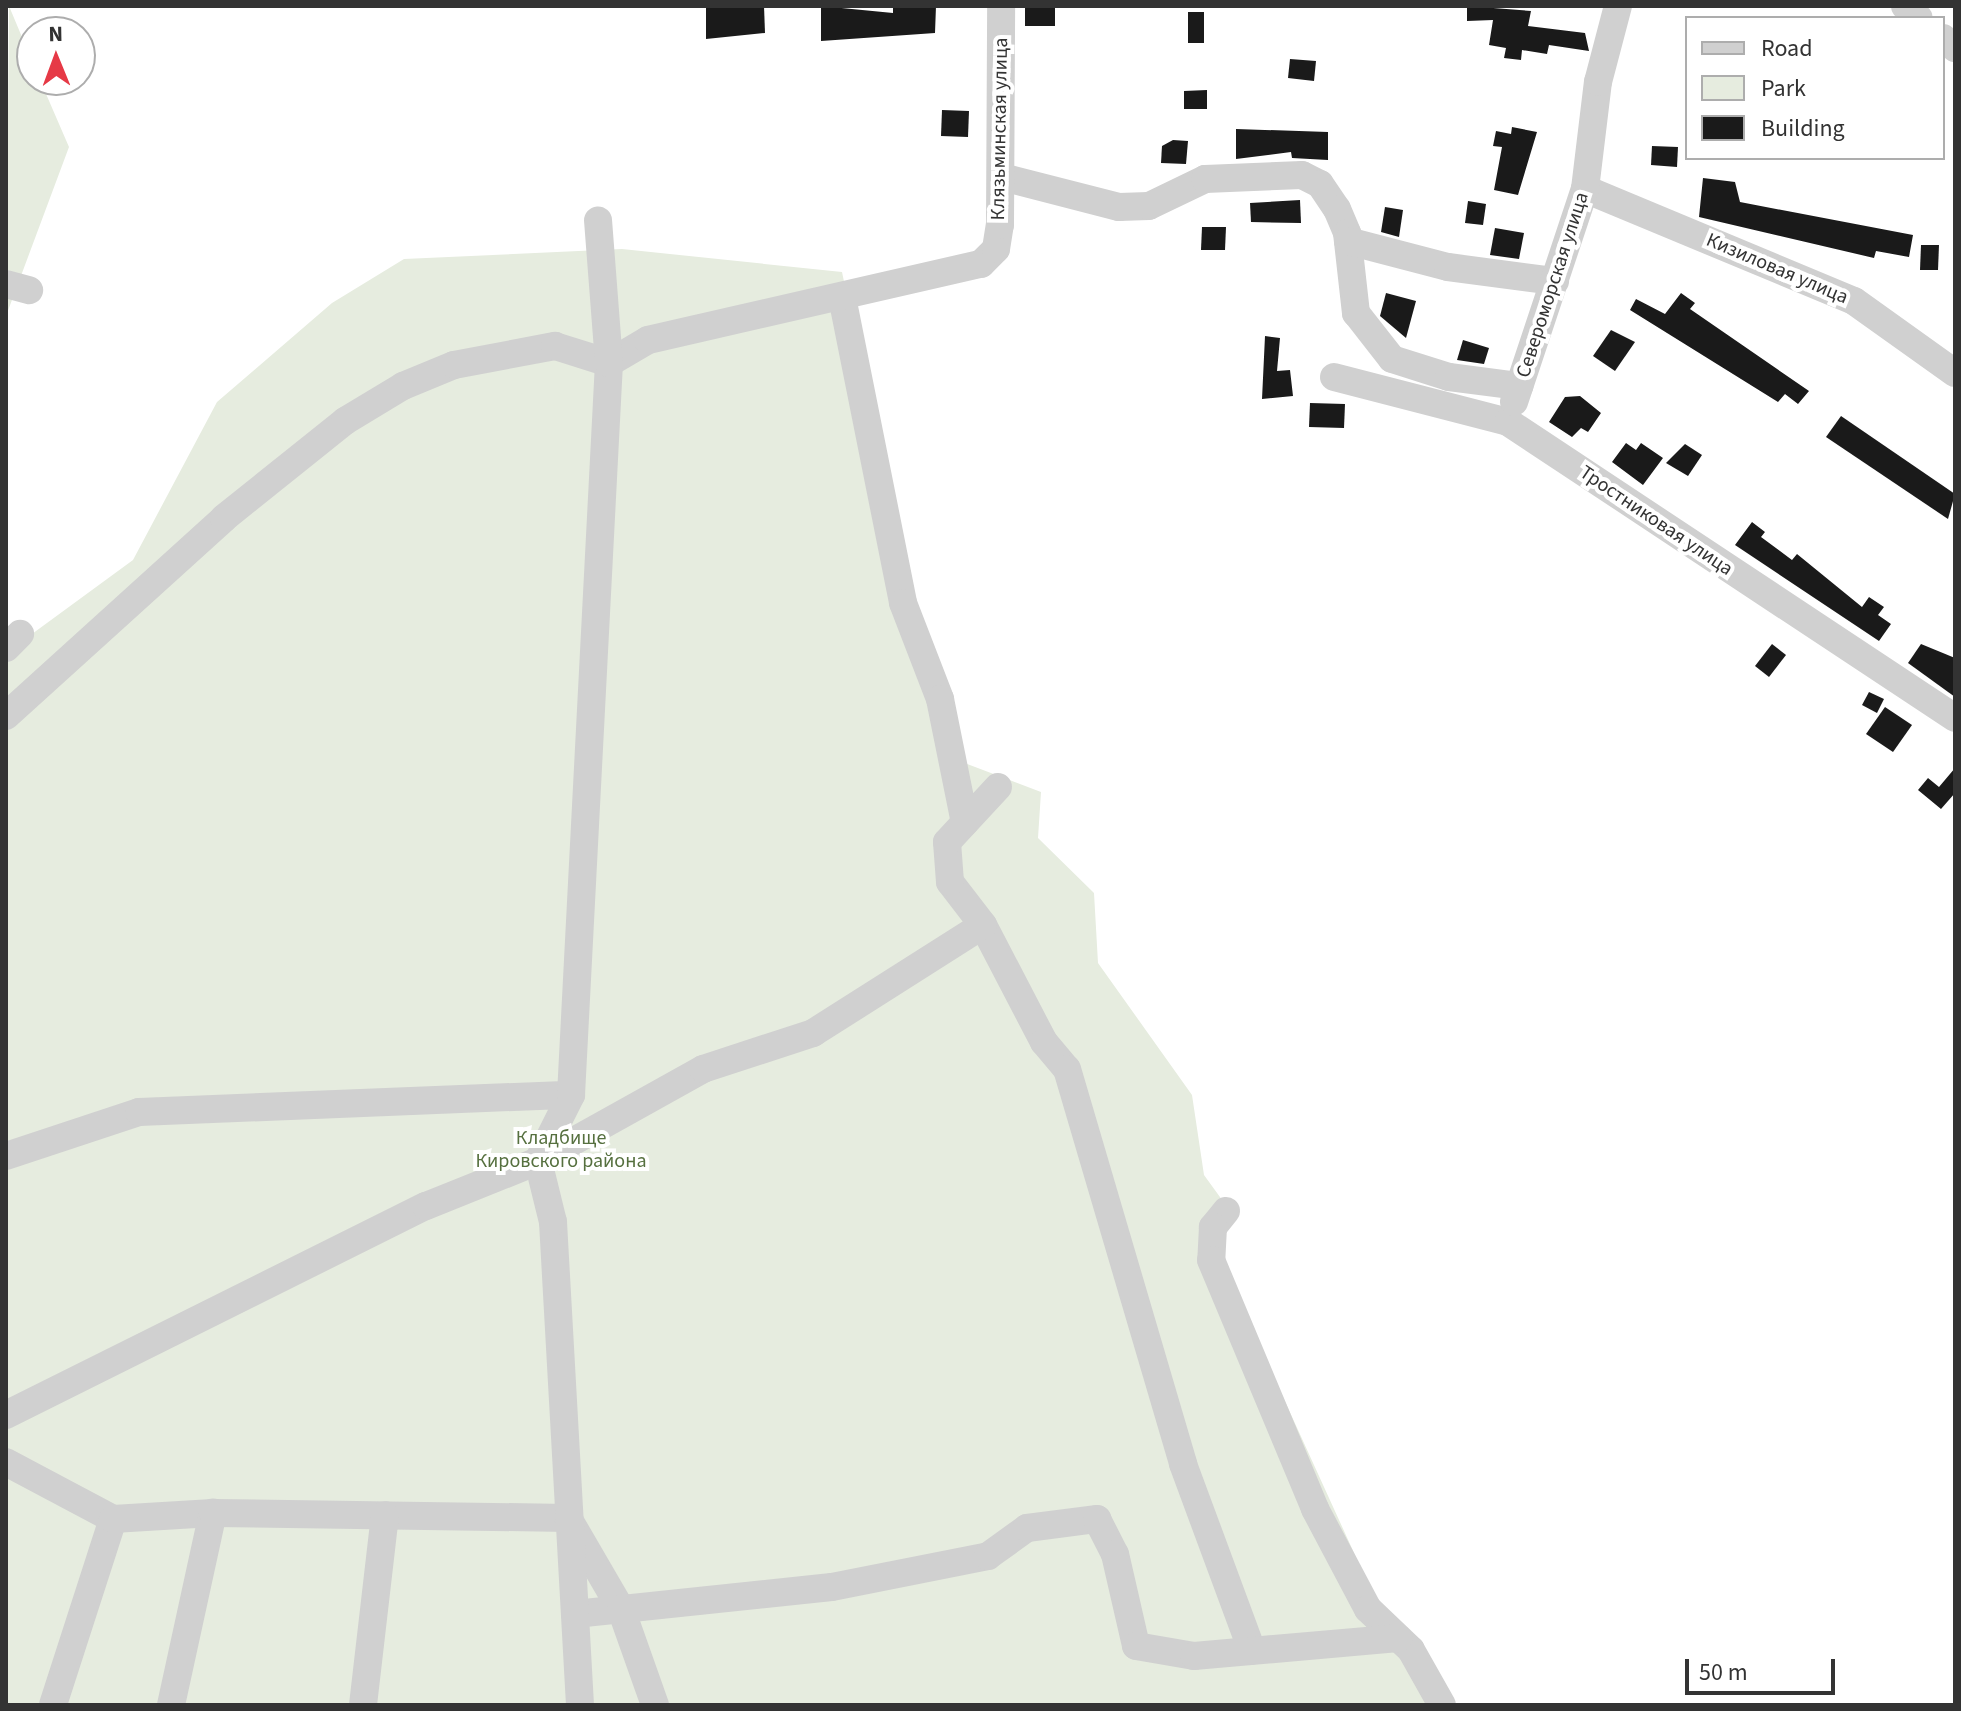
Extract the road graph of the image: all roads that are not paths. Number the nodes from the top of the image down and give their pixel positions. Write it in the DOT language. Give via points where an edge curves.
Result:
graph roads {
  1 [pos="1001,6"];
  2 [pos="1618,6"];
  3 [pos="1002,177"];
  4 [pos="1585,189"];
  5 [pos="598,220"];
  6 [pos="1348,241"];
  7 [pos="1555,281"];
  8 [pos="850,293"];
  9 [pos="609,363"];
  10 [pos="1955,373"];
  11 [pos="1334,377"];
  12 [pos="1519,386"];
  13 [pos="1508,422"];
  14 [pos="6,716"];
  15 [pos="1955,718"];
  16 [pos="998,787"];
  17 [pos="965,823"];
  18 [pos="983,925"];
  19 [pos="571,1095"];
  20 [pos="6,1156"];
  21 [pos="538,1161"];
  22 [pos="1226,1211"];
  23 [pos="6,1415"];
  24 [pos="6,1462"];
  25 [pos="213,1513"];
  26 [pos="385,1515"];
  27 [pos="568,1518"];
  28 [pos="113,1519"];
  29 [pos="621,1609"];
  30 [pos="575,1614"];
  31 [pos="1398,1638"];
  32 [pos="1252,1651"];
  33 [pos="53,1705"];
  34 [pos="171,1705"];
  35 [pos="363,1705"];
  36 [pos="580,1705"];
  37 [pos="655,1705"];
  38 [pos="1442,1705"];
  1 -- 3 [label="street, Клязьминская улица"];
  2 -- 4 [label="street, Североморская улица" via="1598,82"];
  3 -- 6 [label="street" via="1119,207 1149,206 1205,179 1302,175 1320,184"];
  3 -- 8 [label="street, Клязьминская улица" via="996,249 981,264"];
  4 -- 7 [label="street, Североморская улица"];
  4 -- 10 [label="street, Кизиловая улица" via="1854,301"];
  5 -- 9 [label="street"];
  6 -- 7 [label="street" via="1448,267"];
  6 -- 12 [label="street" via="1356,313 1392,359 1449,377"];
  7 -- 12 [label="street, Североморская улица"];
  8 -- 9 [label="street, Клязьминская улица" via="648,340"];
  8 -- 17 [label="street" via="903,603 940,699"];
  9 -- 14 [label="street" via="555,346 454,365 403,386 345,421 224,518"];
  9 -- 19 [label="street"];
  11 -- 13 [label="street, Тростниковая улица"];
  12 -- 13 [label="street, Североморская улица"];
  13 -- 15 [label="street, Тростниковая улица"];
  16 -- 17 [label="street"];
  17 -- 18 [label="street" via="947,842 950,882"];
  18 -- 21 [label="street" via="813,1033 703,1069"];
  18 -- 32 [label="street" via="1044,1042 1067,1069 1183,1464"];
  19 -- 20 [label="street" via="139,1112"];
  19 -- 21 [label="street"];
  21 -- 23 [label="street" via="426,1206"];
  21 -- 27 [label="street" via="553,1222"];
  22 -- 31 [label="street" via="1213,1227 1211,1260 1315,1509 1368,1609"];
  24 -- 28 [label="street"];
  25 -- 26 [label="street"];
  25 -- 28 [label="street"];
  25 -- 34 [label="street"];
  26 -- 27 [label="street"];
  26 -- 35 [label="street"];
  27 -- 29 [label="street"];
  27 -- 30 [label="street"];
  28 -- 33 [label="street"];
  29 -- 30 [label="street"];
  29 -- 32 [label="street" via="832,1587 988,1556 1027,1528 1097,1519 1115,1554 1136,1646 1168,1656"];
  29 -- 37 [label="street"];
  30 -- 36 [label="street"];
  31 -- 32 [label="street"];
  31 -- 38 [label="street"];
}
